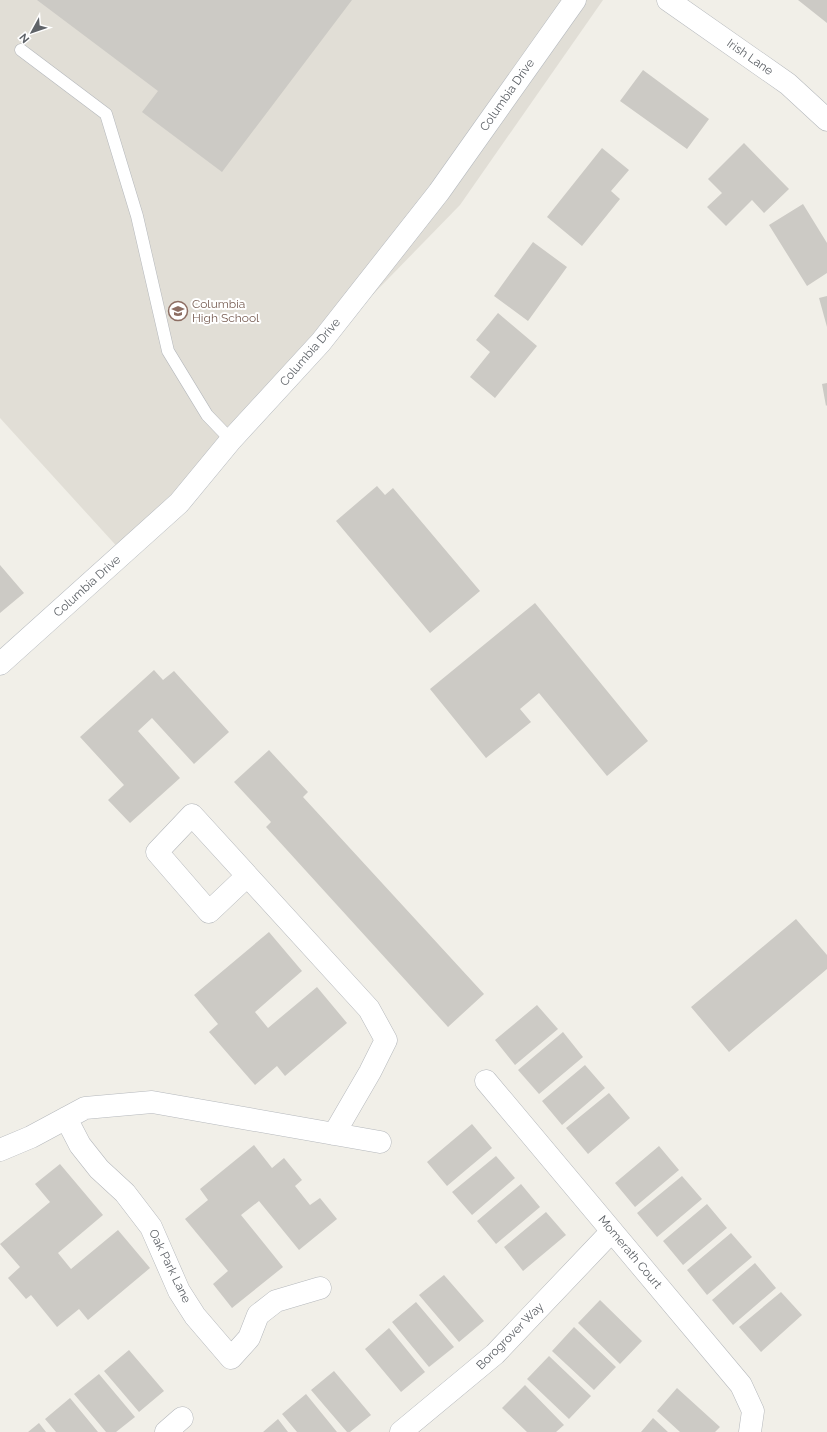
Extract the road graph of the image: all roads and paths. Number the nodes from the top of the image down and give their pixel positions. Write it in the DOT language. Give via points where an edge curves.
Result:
graph roads {
  1 [pos="575,0"];
  2 [pos="668,0"];
  3 [pos="21,50"];
  4 [pos="827,120"];
  5 [pos="231,440"];
  6 [pos="0,664"];
  7 [pos="247,876"];
  8 [pos="486,1081"];
  9 [pos="66,1118"];
  10 [pos="334,1134"];
  11 [pos="380,1142"];
  12 [pos="0,1150"];
  13 [pos="612,1231"];
  14 [pos="320,1288"];
  15 [pos="401,1432"];
  16 [pos="750,1432"];
  1 -- 5 [label="street, Columbia Drive" via="434,198 321,342"];
  2 -- 4 [label="street, Irish Lane" via="788,84"];
  3 -- 5 [label="lane" via="106,114 137,216 168,351 208,415"];
  5 -- 6 [label="street, Columbia Drive" via="179,503"];
  7 -- 10 [label="street" via="369,1009 386,1040"];
  8 -- 13 [label="street, Momerath Court"];
  9 -- 10 [label="street" via="85,1108 152,1102"];
  9 -- 12 [label="street"];
  9 -- 14 [label="street, Oak Park Lane" via="80,1145 99,1169 125,1193 151,1227 179,1291 195,1316 230,1358 250,1338 258,1315 276,1301"];
  10 -- 11 [label="street"];
  13 -- 15 [label="street, Borogrover Way" via="495,1354"];
  13 -- 16 [label="street, Momerath Court" via="741,1386 753,1411"];
}
